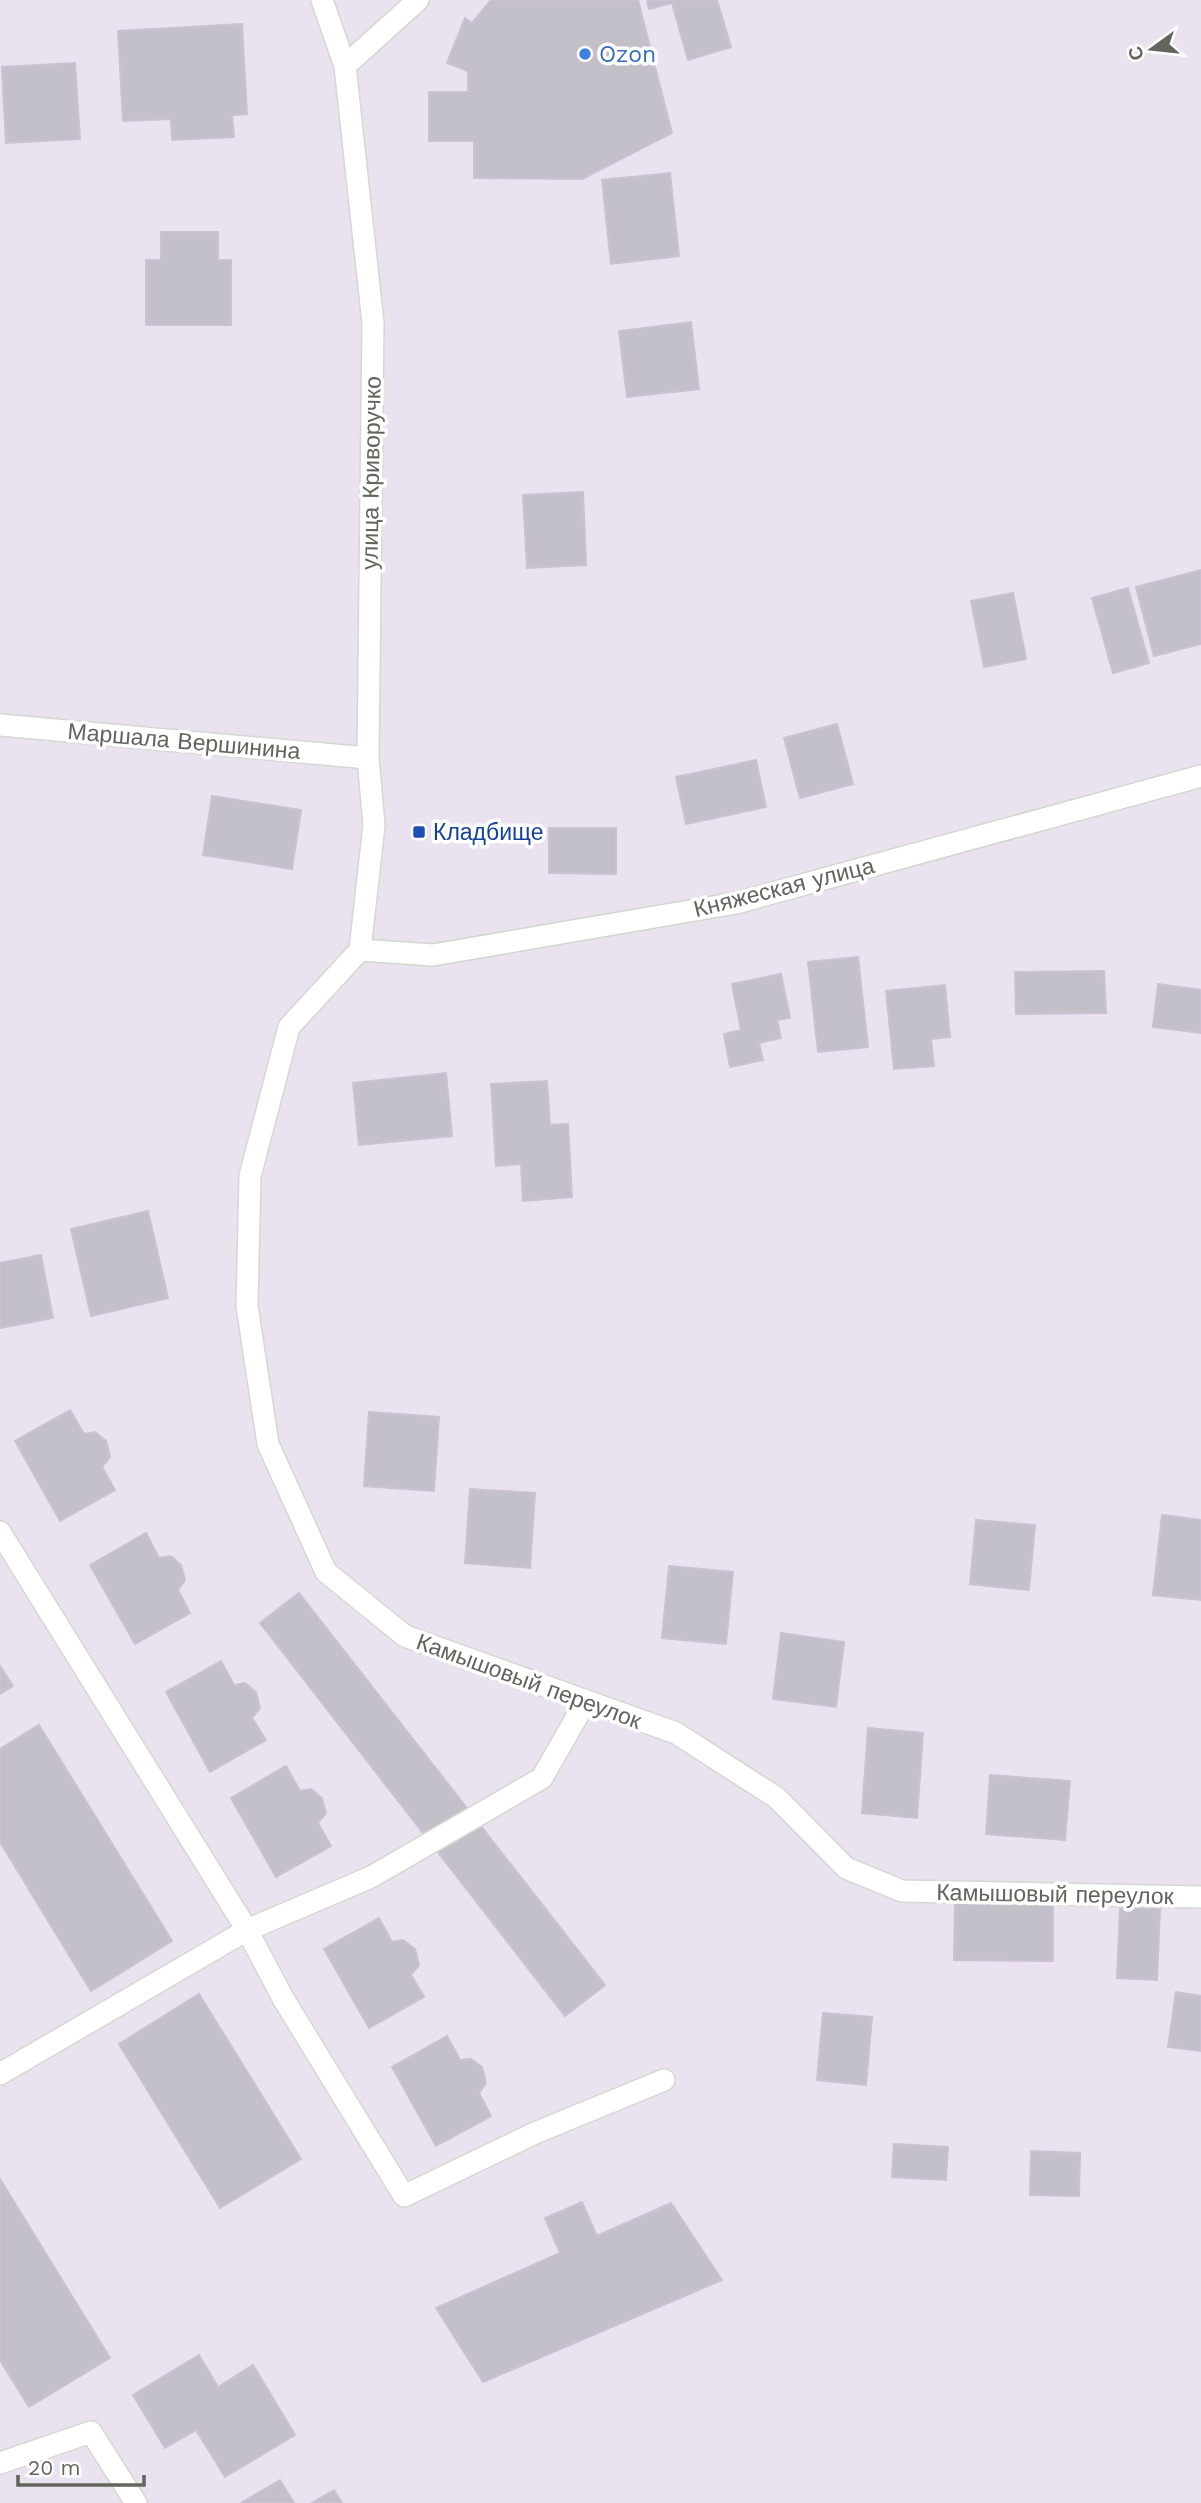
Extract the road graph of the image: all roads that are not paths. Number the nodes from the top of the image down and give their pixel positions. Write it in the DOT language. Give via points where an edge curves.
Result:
graph roads {
  1 [pos="322,0"];
  2 [pos="418,0"];
  3 [pos="345,66"];
  4 [pos="0,725"];
  5 [pos="368,758"];
  6 [pos="1201,776"];
  7 [pos="360,950"];
  8 [pos="0,1532"];
  9 [pos="586,1701"];
  10 [pos="1201,1898"];
  11 [pos="247,1930"];
  12 [pos="0,2074"];
  13 [pos="664,2080"];
  14 [pos="0,2463"];
  15 [pos="136,2503"];
  1 -- 3 [label="street, улица Криворучко"];
  2 -- 3 [label="street"];
  3 -- 5 [label="street, улица Криворучко" via="373,323"];
  4 -- 5 [label="street, Маршала Вершинина"];
  5 -- 7 [label="street, улица Криворучко" via="374,825"];
  6 -- 7 [label="street, Княжеская улица" via="736,903 433,955"];
  7 -- 9 [label="street, Камышовый переулок" via="289,1027 250,1176 247,1306 268,1444 327,1572 405,1636"];
  8 -- 11 [label="street"];
  9 -- 10 [label="street, Камышовый переулок" via="676,1734 777,1798 846,1868 902,1891"];
  9 -- 11 [label="street" via="542,1777 371,1877"];
  11 -- 12 [label="street"];
  11 -- 13 [label="street" via="284,2000 404,2196 535,2133"];
  14 -- 15 [label="street" via="91,2432"];
}
